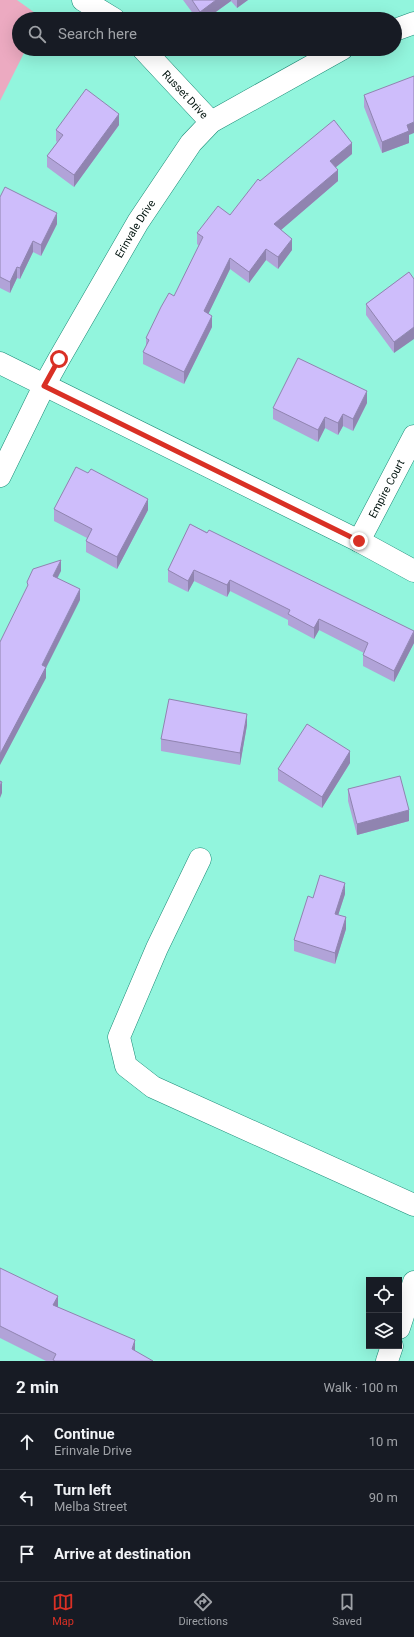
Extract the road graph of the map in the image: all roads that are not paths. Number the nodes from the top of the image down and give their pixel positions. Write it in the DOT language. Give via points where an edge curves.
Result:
graph roads {
  1 [pos="83,0"];
  2 [pos="103,12"];
  3 [pos="414,23"];
  4 [pos="402,27"];
  5 [pos="149,56"];
  6 [pos="329,56"];
  7 [pos="211,122"];
  8 [pos="0,363"];
  9 [pos="44,386"];
  10 [pos="414,436"];
  11 [pos="0,476"];
  12 [pos="359,541"];
  13 [pos="414,571"];
  14 [pos="200,859"];
  15 [pos="414,1205"];
  16 [pos="414,1282"];
  17 [pos="402,1319"];
  18 [pos="391,1349"];
  19 [pos="387,1361"];
  1 -- 2 [label="street"];
  3 -- 4 [label="street"];
  5 -- 7 [label="street, Russet Drive"];
  6 -- 7 [label="street, Erinvale Drive"];
  7 -- 9 [label="street, Erinvale Drive" via="191,143 138,222"];
  8 -- 9 [label="street"];
  9 -- 11 [label="street, Erinvale Drive"];
  9 -- 12 [label="street"];
  10 -- 12 [label="street, Empire Court"];
  12 -- 13 [label="street"];
  14 -- 15 [label="street" via="157,948 119,1037 126,1066 153,1087"];
  16 -- 17 [label="street"];
  18 -- 19 [label="street"];
}
